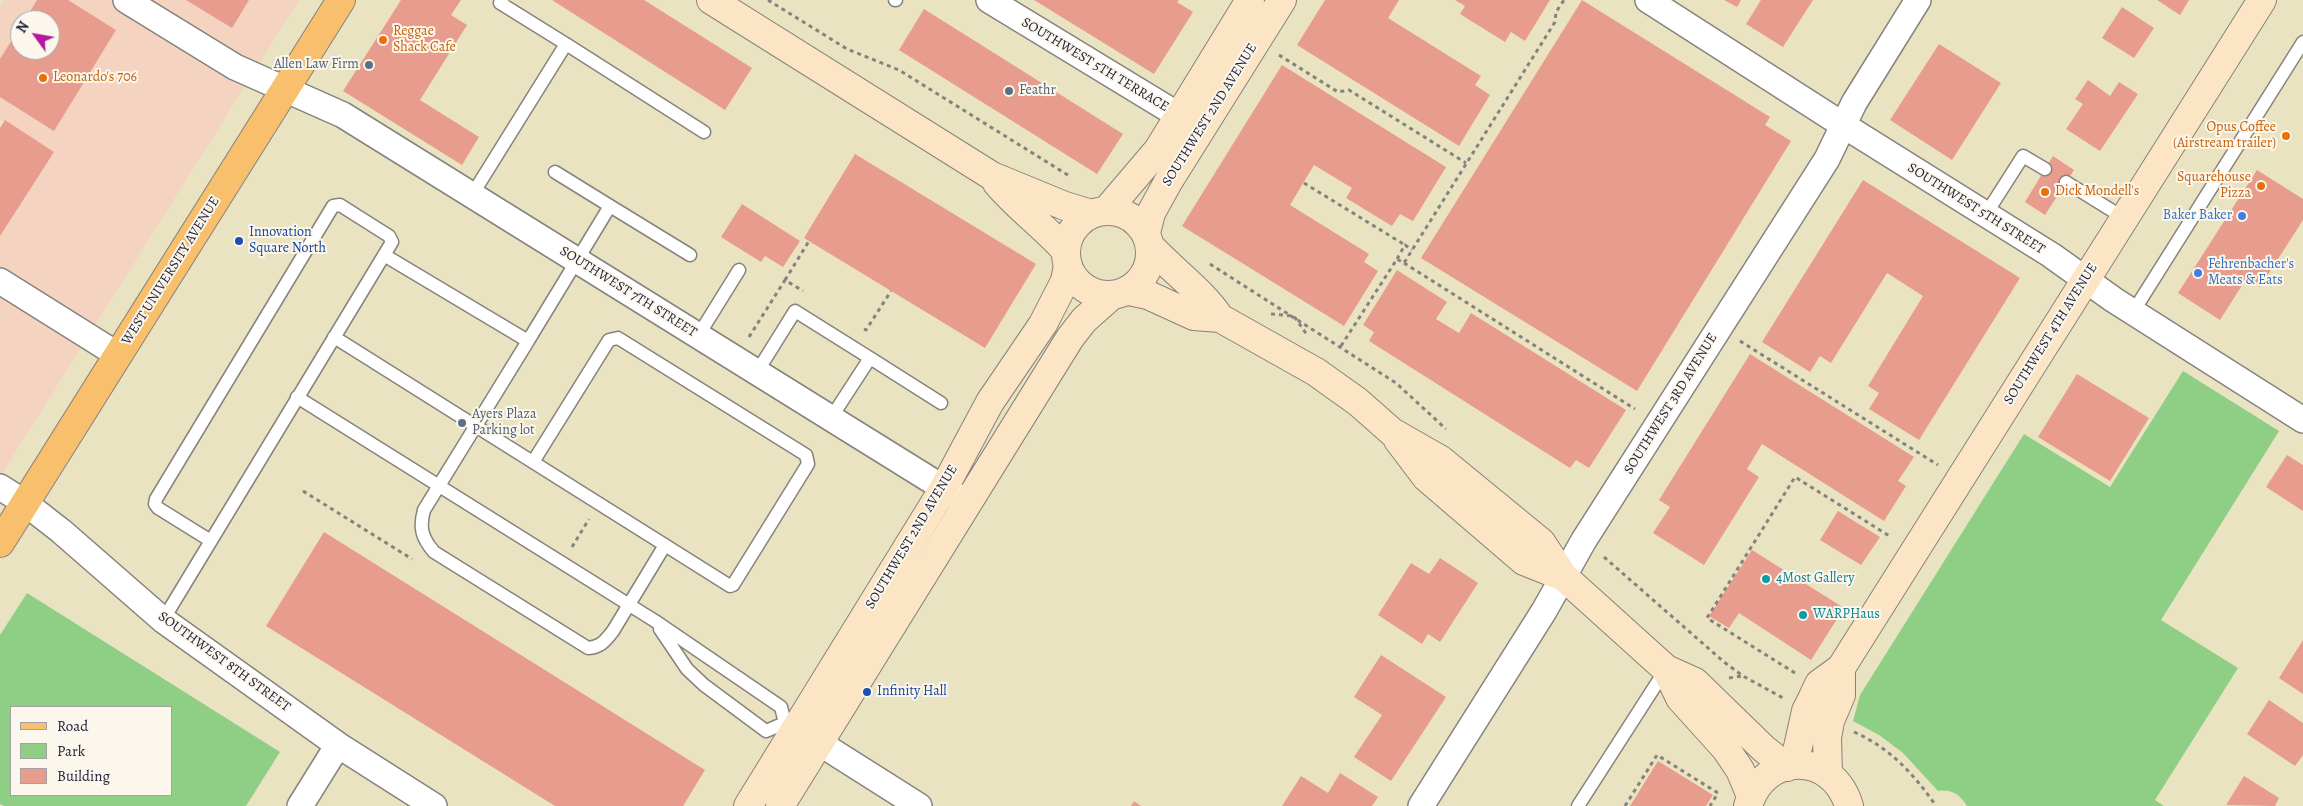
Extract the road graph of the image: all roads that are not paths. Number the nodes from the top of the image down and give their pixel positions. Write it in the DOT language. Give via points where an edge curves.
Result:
graph roads {
  1 [pos="126,0"];
  2 [pos="342,0"];
  3 [pos="502,0"];
  4 [pos="711,0"];
  5 [pos="990,0"];
  6 [pos="1250,0"];
  7 [pos="1282,0"];
  8 [pos="1648,0"];
  9 [pos="1918,0"];
  10 [pos="2262,0"];
  11 [pos="2303,42"];
  12 [pos="566,44"];
  13 [pos="284,91"];
  14 [pos="1190,123"];
  15 [pos="1842,125"];
  16 [pos="704,132"];
  17 [pos="2045,169"];
  18 [pos="555,172"];
  19 [pos="992,176"];
  20 [pos="2066,182"];
  21 [pos="472,195"];
  22 [pos="610,206"];
  23 [pos="1098,213"];
  24 [pos="1986,214"];
  25 [pos="2124,218"];
  26 [pos="1148,240"];
  27 [pos="384,255"];
  28 [pos="690,255"];
  29 [pos="1067,258"];
  30 [pos="576,260"];
  31 [pos="739,270"];
  32 [pos="0,281"];
  33 [pos="2085,281"];
  34 [pos="1120,293"];
  35 [pos="2133,312"];
  36 [pos="1220,318"];
  37 [pos="698,336"];
  38 [pos="334,337"];
  39 [pos="528,341"];
  40 [pos="118,355"];
  41 [pos="870,358"];
  42 [pos="757,372"];
  43 [pos="297,397"];
  44 [pos="941,403"];
  45 [pos="831,418"];
  46 [pos="2303,420"];
  47 [pos="475,425"];
  48 [pos="533,462"];
  49 [pos="438,485"];
  50 [pos="0,487"];
  51 [pos="944,488"];
  52 [pos="25,503"];
  53 [pos="967,503"];
  54 [pos="211,541"];
  55 [pos="0,543"];
  56 [pos="665,545"];
  57 [pos="1564,577"];
  58 [pos="629,605"];
  59 [pos="163,620"];
  60 [pos="655,621"];
  61 [pos="1841,668"];
  62 [pos="1666,669"];
  63 [pos="790,726"];
  64 [pos="818,742"];
  65 [pos="338,745"];
  66 [pos="1790,766"];
  67 [pos="1828,773"];
  68 [pos="1749,801"];
  69 [pos="1425,805"];
  70 [pos="300,806"];
  71 [pos="434,806"];
  72 [pos="748,806"];
  73 [pos="780,806"];
  74 [pos="919,806"];
  75 [pos="1578,806"];
  76 [pos="1849,806"];
  1 -- 13 [label="street, SOUTHWEST 7TH STREET" via="235,67"];
  2 -- 13 [label="main road, WEST UNIVERSITY AVENUE"];
  3 -- 12 [label="lane" via="500,3"];
  4 -- 19 [label="street"];
  5 -- 14 [label="street, SOUTHWEST 5TH TERRACE"];
  6 -- 14 [label="street, SOUTHWEST 2ND AVENUE"];
  7 -- 14 [label="street, SOUTHWEST 2ND AVENUE"];
  8 -- 15 [label="street, SOUTHWEST 5TH STREET"];
  9 -- 15 [label="street, SOUTHWEST 3RD AVENUE"];
  10 -- 25 [label="street, SOUTHWEST 4TH AVENUE"];
  11 -- 35 [label="lane"];
  12 -- 16 [label="lane"];
  12 -- 21 [label="lane"];
  13 -- 21 [label="street, SOUTHWEST 7TH STREET" via="343,115"];
  13 -- 40 [label="main road, WEST UNIVERSITY AVENUE"];
  14 -- 23 [label="street, SOUTHWEST 2ND AVENUE" via="1158,150"];
  14 -- 26 [label="street, SOUTHWEST 2ND AVENUE" via="1150,213"];
  15 -- 24 [label="street, SOUTHWEST 5TH STREET"];
  15 -- 57 [label="street, SOUTHWEST 3RD AVENUE" via="1827,159 1584,540"];
  17 -- 24 [label="lane" via="2023,156"];
  18 -- 22 [label="lane"];
  19 -- 23 [label="street" via="1065,206"];
  19 -- 29 [label="street" via="1009,197 1051,234"];
  20 -- 25 [label="lane"];
  21 -- 30 [label="street, SOUTHWEST 7TH STREET"];
  22 -- 28 [label="lane"];
  22 -- 30 [label="lane"];
  23 -- 26 [label="street" via="1118,212 1129,216"];
  23 -- 29 [label="street" via="1074,229"];
  24 -- 33 [label="street, SOUTHWEST 5TH STREET"];
  25 -- 33 [label="street, SOUTHWEST 4TH AVENUE"];
  26 -- 34 [label="street" via="1150,260 1147,272 1139,282"];
  26 -- 36 [label="street" via="1171,269 1208,300"];
  27 -- 38 [label="lane"];
  27 -- 39 [label="lane"];
  27 -- 54 [label="lane" via="392,242 389,236 340,205 333,206 156,499 158,508"];
  29 -- 34 [label="street" via="1072,276 1090,292"];
  29 -- 51 [label="street, SOUTHWEST 2ND AVENUE" via="1065,281 1044,324 990,402"];
  30 -- 37 [label="street, SOUTHWEST 7TH STREET"];
  30 -- 39 [label="lane"];
  31 -- 37 [label="lane"];
  32 -- 40 [label="street"];
  33 -- 35 [label="street, SOUTHWEST 5TH STREET"];
  33 -- 61 [label="street, SOUTHWEST 4TH AVENUE"];
  34 -- 36 [label="street" via="1148,294 1194,316"];
  34 -- 53 [label="street, SOUTHWEST 2ND AVENUE" via="1084,320 1070,338"];
  35 -- 46 [label="street, SOUTHWEST 5TH STREET"];
  36 -- 57 [label="street" via="1316,372 1358,402 1392,432 1426,477 1524,561"];
  37 -- 42 [label="street, SOUTHWEST 7TH STREET"];
  38 -- 43 [label="lane"];
  38 -- 47 [label="lane"];
  39 -- 47 [label="lane"];
  40 -- 52 [label="main road, WEST UNIVERSITY AVENUE"];
  41 -- 42 [label="lane" via="795,311"];
  41 -- 44 [label="lane"];
  41 -- 45 [label="lane"];
  42 -- 45 [label="street, SOUTHWEST 7TH STREET"];
  43 -- 49 [label="lane"];
  43 -- 54 [label="lane"];
  45 -- 51 [label="street, SOUTHWEST 7TH STREET"];
  47 -- 48 [label="lane"];
  47 -- 49 [label="lane"];
  48 -- 56 [label="lane"];
  48 -- 56 [label="lane" via="613,338 618,338 806,455 808,464 734,585 730,586"];
  49 -- 58 [label="lane"];
  49 -- 58 [label="lane" via="420,522 425,542 434,552 503,596 588,648 597,647 605,641"];
  50 -- 52 [label="street, SOUTHWEST 8TH STREET"];
  51 -- 53 [label="street, SOUTHWEST 7TH STREET"];
  51 -- 63 [label="street, SOUTHWEST 2ND AVENUE"];
  52 -- 55 [label="main road, WEST UNIVERSITY AVENUE"];
  52 -- 59 [label="street, SOUTHWEST 8TH STREET"];
  53 -- 64 [label="street, SOUTHWEST 2ND AVENUE"];
  54 -- 59 [label="lane"];
  56 -- 58 [label="lane"];
  57 -- 62 [label="street"];
  57 -- 69 [label="street, SOUTHWEST 3RD AVENUE"];
  58 -- 60 [label="lane"];
  59 -- 65 [label="street, SOUTHWEST 8TH STREET"];
  60 -- 63 [label="lane" via="781,707"];
  60 -- 63 [label="lane" via="687,669 704,685 766,731"];
  61 -- 66 [label="street, SOUTHWEST 4TH AVENUE" via="1819,684 1806,711"];
  61 -- 67 [label="street" via="1841,695 1827,738"];
  62 -- 66 [label="street" via="1694,682 1764,749"];
  62 -- 68 [label="street" via="1680,698 1740,770"];
  62 -- 75 [label="lane"];
  63 -- 64 [label="street"];
  63 -- 72 [label="street, SOUTHWEST 2ND AVENUE"];
  64 -- 73 [label="street, SOUTHWEST 2ND AVENUE"];
  64 -- 74 [label="street"];
  65 -- 70 [label="street"];
  65 -- 71 [label="street, SOUTHWEST 8TH STREET"];
  66 -- 67 [label="street" via="1816,768"];
  66 -- 68 [label="street" via="1778,768 1767,775 1757,785"];
  67 -- 76 [label="street" via="1838,783"];
}
